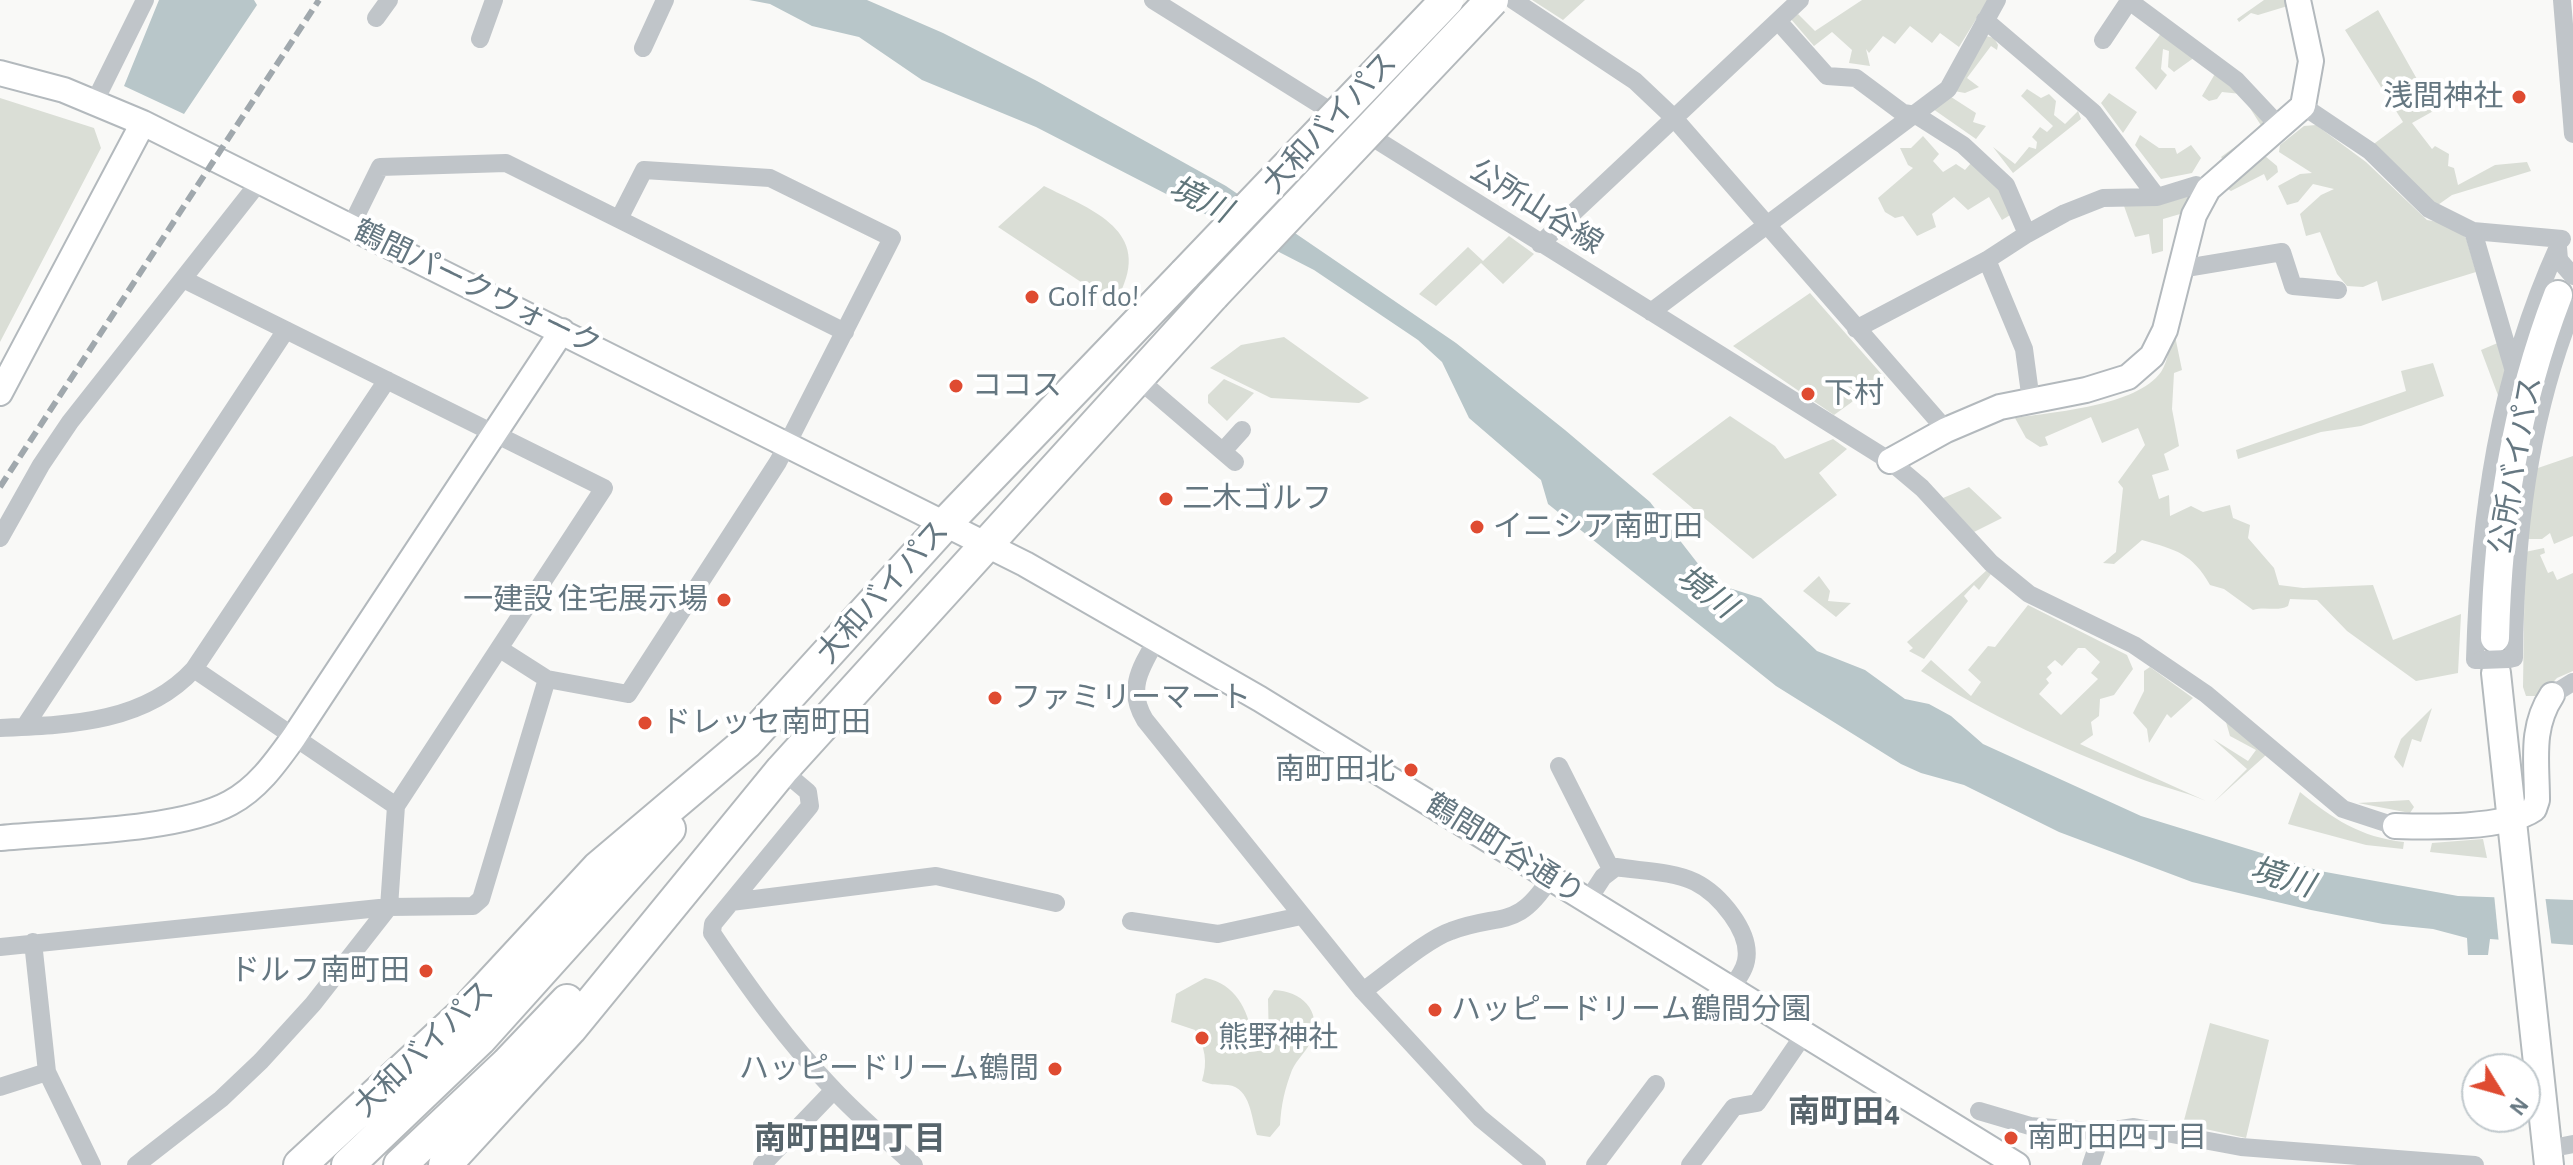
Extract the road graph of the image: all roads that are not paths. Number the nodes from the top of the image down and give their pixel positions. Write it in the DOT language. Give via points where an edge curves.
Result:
graph roads {
  1 [pos="145,0"];
  2 [pos="389,0"];
  3 [pos="494,0"];
  4 [pos="1153,0"];
  5 [pos="1430,0"];
  6 [pos="1447,0"];
  7 [pos="1492,0"];
  8 [pos="1511,0"];
  9 [pos="1800,0"];
  10 [pos="1997,0"];
  11 [pos="2298,0"];
  12 [pos="2562,0"];
  13 [pos="2128,1"];
  14 [pos="659,2"];
  15 [pos="376,18"];
  16 [pos="1985,20"];
  17 [pos="1778,21"];
  18 [pos="480,39"];
  19 [pos="2103,40"];
  20 [pos="643,48"];
  21 [pos="0,73"];
  22 [pos="95,101"];
  23 [pos="1325,106"];
  24 [pos="2303,106"];
  25 [pos="1916,115"];
  26 [pos="1673,117"];
  27 [pos="143,123"];
  28 [pos="2281,128"];
  29 [pos="2573,134"];
  30 [pos="1378,140"];
  31 [pos="260,181"];
  32 [pos="2208,189"];
  33 [pos="2157,197"];
  34 [pos="619,219"];
  35 [pos="351,226"];
  36 [pos="1765,227"];
  37 [pos="2473,231"];
  38 [pos="2027,234"];
  39 [pos="2563,243"];
  40 [pos="1540,244"];
  41 [pos="1987,260"];
  42 [pos="2180,269"];
  43 [pos="183,279"];
  44 [pos="2338,290"];
  45 [pos="2568,293"];
  46 [pos="1651,312"];
  47 [pos="1856,329"];
  48 [pos="286,330"];
  49 [pos="562,331"];
  50 [pos="845,332"];
  51 [pos="2513,368"];
  52 [pos="1137,378"];
  53 [pos="387,380"];
  54 [pos="0,393"];
  55 [pos="2031,401"];
  56 [pos="1242,430"];
  57 [pos="1946,430"];
  58 [pos="494,434"];
  59 [pos="789,443"];
  60 [pos="1890,461"];
  61 [pos="946,523"];
  62 [pos="0,538"];
  63 [pos="986,543"];
  64 [pos="1157,639"];
  65 [pos="500,649"];
  66 [pos="2495,657"];
  67 [pos="194,669"];
  68 [pos="547,679"];
  69 [pos="2573,682"];
  70 [pos="2552,695"];
  71 [pos="25,726"];
  72 [pos="0,728"];
  73 [pos="294,737"];
  74 [pos="747,742"];
  75 [pos="1559,766"];
  76 [pos="782,770"];
  77 [pos="396,806"];
  78 [pos="2511,818"];
  79 [pos="2395,826"];
  80 [pos="0,838"];
  81 [pos="1611,869"];
  82 [pos="1551,877"];
  83 [pos="1588,900"];
  84 [pos="731,902"];
  85 [pos="1056,903"];
  86 [pos="389,907"];
  87 [pos="1301,916"];
  88 [pos="1131,921"];
  89 [pos="33,942"];
  90 [pos="0,947"];
  91 [pos="1731,988"];
  92 [pos="1363,991"];
  93 [pos="1805,1033"];
  94 [pos="47,1072"];
  95 [pos="1656,1084"];
  96 [pos="0,1087"];
  97 [pos="834,1090"];
  98 [pos="1979,1111"];
  99 [pos="2102,1132"];
  100 [pos="2557,1153"];
  101 [pos="92,1165"];
  102 [pos="136,1165"];
  103 [pos="300,1165"];
  104 [pos="348,1165"];
  105 [pos="401,1165"];
  106 [pos="445,1165"];
  107 [pos="762,1165"];
  108 [pos="914,1165"];
  109 [pos="1537,1165"];
  110 [pos="1595,1165"];
  111 [pos="1690,1165"];
  112 [pos="2017,1165"];
  113 [pos="2091,1165"];
  114 [pos="2475,1165"];
  1 -- 22 [label="street"];
  2 -- 15 [label="street"];
  3 -- 18 [label="street"];
  4 -- 23 [label="street, 公所山谷線"];
  5 -- 23 [label="street"];
  6 -- 61 [label="highway, 大和バイパス, bridge"];
  7 -- 52 [label="highway, 大和バイパス, bridge"];
  8 -- 26 [label="street" via="1635,81"];
  8 -- 30 [label="street"];
  9 -- 17 [label="street"];
  10 -- 16 [label="street"];
  11 -- 24 [label="street" via="2311,61"];
  12 -- 29 [label="street"];
  13 -- 19 [label="street"];
  13 -- 28 [label="street" via="2236,80"];
  14 -- 20 [label="street"];
  16 -- 25 [label="street" via="1948,89"];
  16 -- 33 [label="street" via="2093,112"];
  17 -- 25 [label="street" via="1827,76 1856,78 1903,113"];
  17 -- 26 [label="street"];
  21 -- 22 [label="street, 鶴間パークウォーク"];
  22 -- 27 [label="street, 鶴間パークウォーク"];
  23 -- 30 [label="street, 公所山谷線"];
  24 -- 28 [label="street"];
  24 -- 37 [label="street" via="2370,151 2429,209"];
  25 -- 36 [label="street"];
  25 -- 38 [label="street" via="1963,145 2006,185"];
  26 -- 36 [label="street"];
  26 -- 40 [label="street"];
  27 -- 31 [label="street, 鶴間パークウォーク"];
  27 -- 54 [label="street"];
  28 -- 32 [label="street"];
  30 -- 40 [label="street, 公所山谷線"];
  31 -- 35 [label="street, 鶴間パークウォーク"];
  31 -- 43 [label="street"];
  32 -- 33 [label="street" via="2196,185"];
  32 -- 42 [label="street" via="2194,215"];
  33 -- 38 [label="street" via="2103,198"];
  34 -- 35 [label="street" via="506,163 380,167"];
  34 -- 50 [label="street"];
  34 -- 50 [label="street" via="644,170 770,178 892,238"];
  35 -- 49 [label="street, 鶴間パークウォーク"];
  36 -- 46 [label="street"];
  36 -- 47 [label="street"];
  37 -- 39 [label="street"];
  37 -- 51 [label="street"];
  38 -- 41 [label="street"];
  39 -- 45 [label="street, bridge"];
  39 -- 51 [label="street"];
  40 -- 46 [label="street, 公所山谷線"];
  41 -- 47 [label="street"];
  41 -- 55 [label="street" via="2024,349"];
  42 -- 44 [label="street" via="2282,252 2293,286"];
  42 -- 55 [label="street" via="2165,330 2152,356 2128,377"];
  43 -- 48 [label="street"];
  43 -- 62 [label="street" via="70,422"];
  45 -- 66 [label="main road, 公所バイパス" via="2516,428 2498,555"];
  46 -- 60 [label="street, 公所山谷線"];
  47 -- 57 [label="street"];
  48 -- 53 [label="street"];
  48 -- 71 [label="street"];
  49 -- 58 [label="street"];
  49 -- 59 [label="street, 鶴間パークウォーク"];
  50 -- 59 [label="street"];
  51 -- 66 [label="street" via="2482,521 2475,660"];
  52 -- 56 [label="street" via="1229,456"];
  52 -- 63 [label="highway, 大和バイパス"];
  53 -- 58 [label="street"];
  53 -- 67 [label="street"];
  55 -- 57 [label="street" via="2000,407"];
  57 -- 60 [label="street"];
  58 -- 65 [label="street" via="604,488"];
  58 -- 73 [label="street"];
  59 -- 61 [label="street, 鶴間パークウォーク"];
  59 -- 68 [label="street" via="628,694"];
  60 -- 79 [label="street, 公所山谷線" via="2029,594 2134,645 2206,694 2343,809"];
  61 -- 63 [label="street, 鶴間パークウォーク"];
  61 -- 74 [label="highway, 大和バイパス"];
  63 -- 64 [label="street, 鶴間町谷通り"];
  63 -- 76 [label="highway, 大和バイパス"];
  64 -- 82 [label="street, 鶴間町谷通り"];
  64 -- 87 [label="street" via="1136,677 1136,706"];
  65 -- 68 [label="street"];
  65 -- 77 [label="street"];
  66 -- 78 [label="main road, 公所バイパス"];
  67 -- 71 [label="street" via="178,687 140,709"];
  67 -- 73 [label="street"];
  68 -- 86 [label="street" via="481,899 473,906"];
  69 -- 70 [label="street"];
  70 -- 78 [label="street" via="2539,714 2535,734 2537,800 2534,809"];
  71 -- 72 [label="street"];
  73 -- 77 [label="street"];
  73 -- 80 [label="street" via="258,783 206,813 183,820"];
  74 -- 103 [label="highway, 大和バイパス" via="598,868 460,1017"];
  74 -- 104 [label="highway" via="480,1039"];
  75 -- 81 [label="street"];
  76 -- 84 [label="street" via="808,792 810,806"];
  76 -- 105 [label="highway" via="516,1055"];
  76 -- 106 [label="highway, 大和バイパス" via="570,1029"];
  77 -- 86 [label="street"];
  78 -- 79 [label="street"];
  78 -- 100 [label="main road, 公所バイパス"];
  81 -- 83 [label="street"];
  81 -- 91 [label="street" via="1694,882 1720,901 1747,951"];
  82 -- 83 [label="street, 鶴間町谷通り"];
  82 -- 92 [label="street" via="1535,902 1513,918 1449,931"];
  83 -- 91 [label="street, 鶴間町谷通り"];
  84 -- 85 [label="street" via="936,876"];
  84 -- 97 [label="street" via="712,933 751,992"];
  86 -- 89 [label="street"];
  86 -- 102 [label="street" via="261,1061"];
  87 -- 88 [label="street" via="1218,934"];
  87 -- 92 [label="street"];
  89 -- 90 [label="street"];
  89 -- 94 [label="street"];
  91 -- 93 [label="street, 鶴間町谷通り"];
  92 -- 109 [label="street" via="1480,1118"];
  93 -- 111 [label="street" via="1757,1103 1734,1107"];
  93 -- 112 [label="street, 鶴間町谷通り"];
  94 -- 96 [label="street"];
  94 -- 101 [label="street"];
  95 -- 110 [label="street"];
  97 -- 107 [label="street"];
  97 -- 108 [label="street"];
  98 -- 99 [label="street" via="2030,1126"];
  99 -- 113 [label="street"];
  99 -- 114 [label="street" via="2134,1127 2241,1147"];
}
